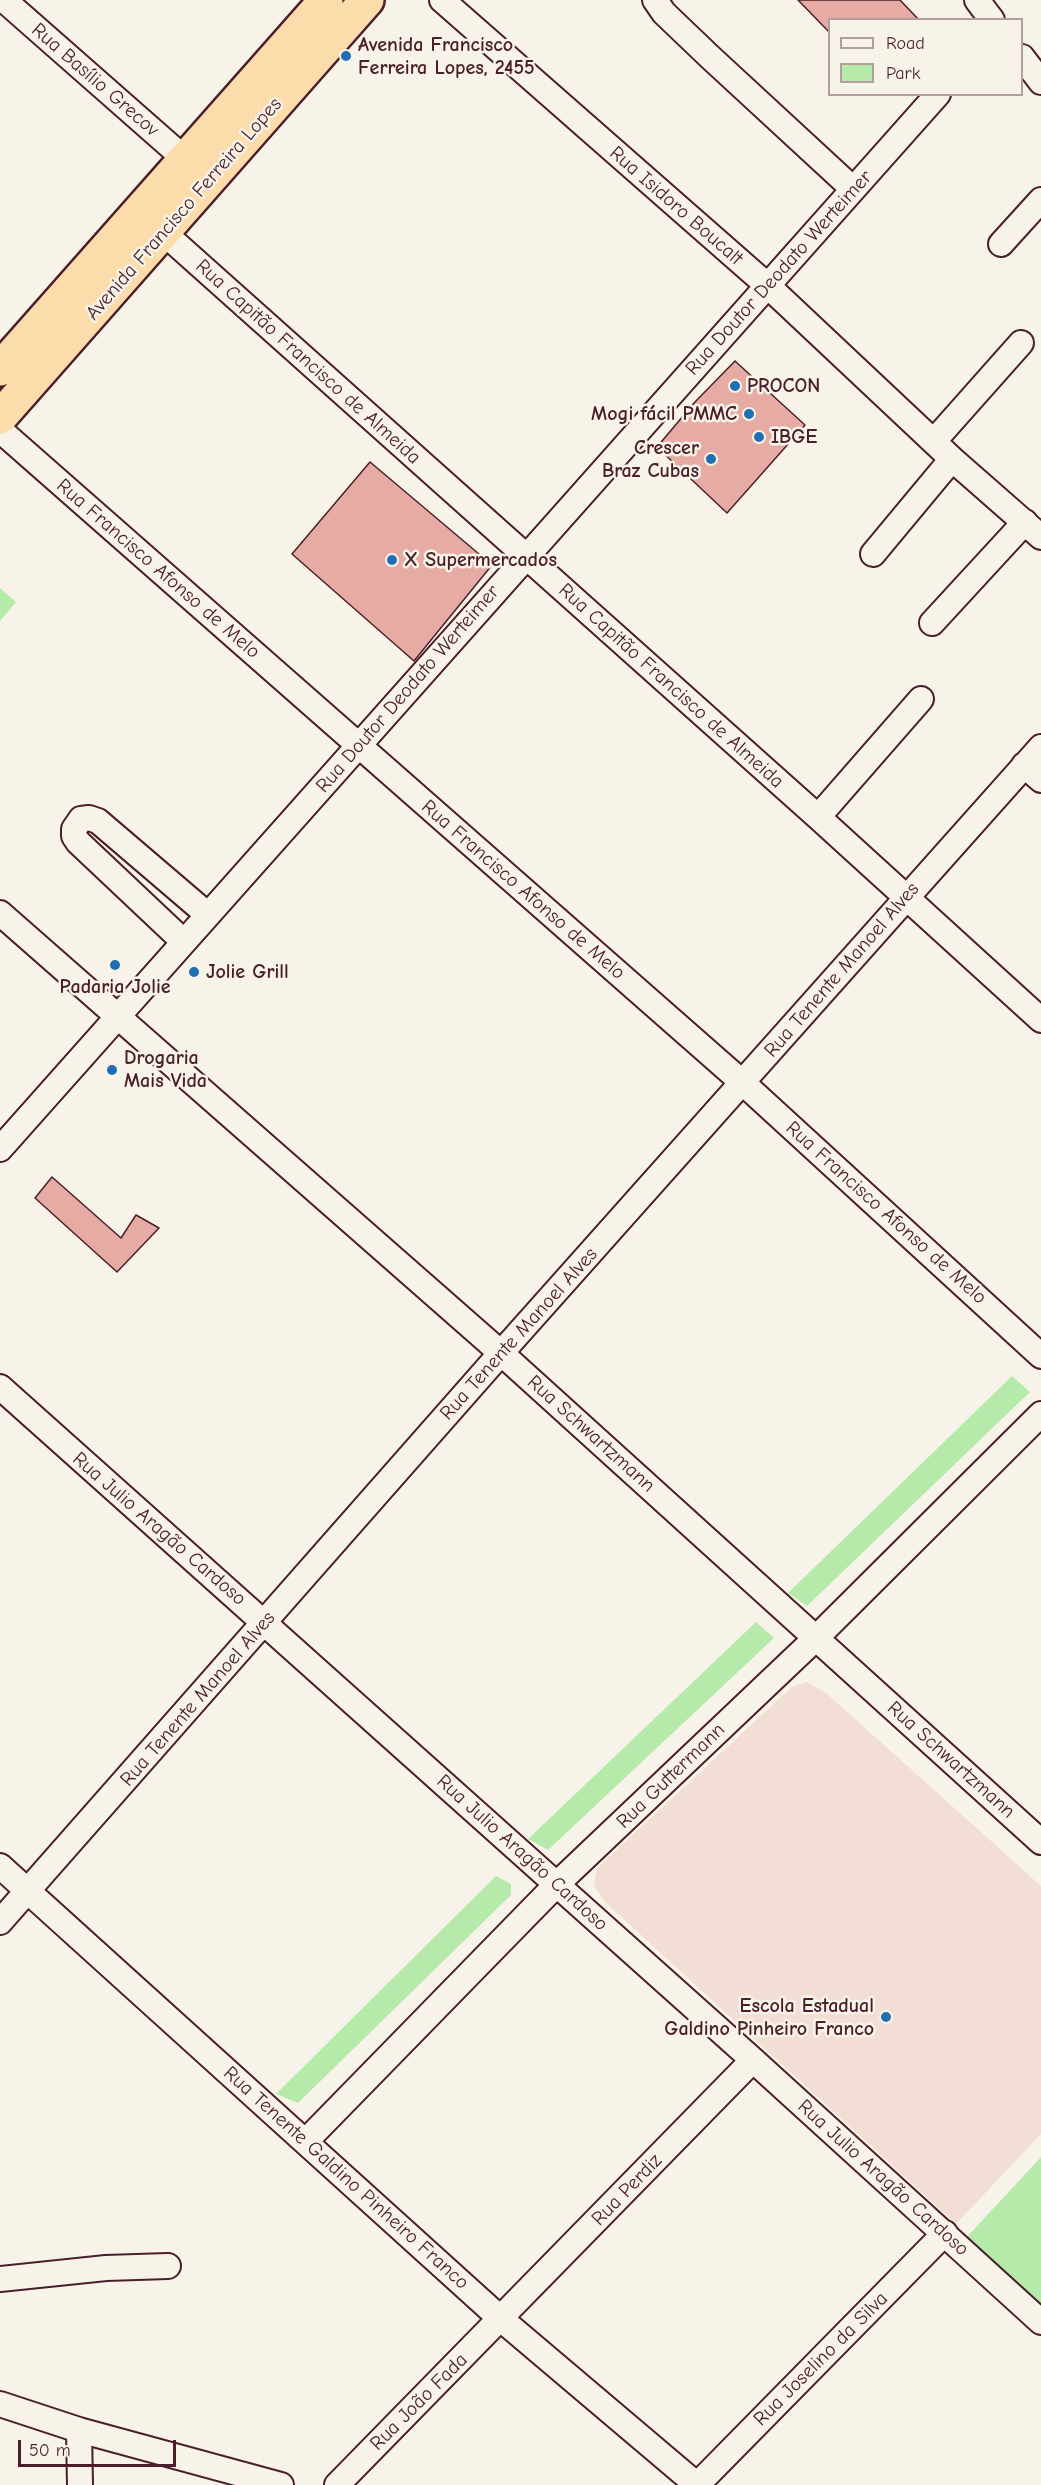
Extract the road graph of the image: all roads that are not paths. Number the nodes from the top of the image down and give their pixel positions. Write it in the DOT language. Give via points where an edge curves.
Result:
graph roads {
  1 [pos="4,0"];
  2 [pos="326,0"];
  3 [pos="367,0"];
  4 [pos="442,0"];
  5 [pos="655,0"];
  6 [pos="977,0"];
  7 [pos="990,18"];
  8 [pos="1023,58"];
  9 [pos="1041,82"];
  10 [pos="936,96"];
  11 [pos="186,160"];
  12 [pos="853,189"];
  13 [pos="1041,200"];
  14 [pos="164,233"];
  15 [pos="1001,244"];
  16 [pos="768,286"];
  17 [pos="1021,342"];
  18 [pos="0,369"];
  19 [pos="0,417"];
  20 [pos="0,430"];
  21 [pos="934,441"];
  22 [pos="952,459"];
  23 [pos="1033,530"];
  24 [pos="873,554"];
  25 [pos="525,556"];
  26 [pos="932,623"];
  27 [pos="921,699"];
  28 [pos="358,746"];
  29 [pos="1041,747"];
  30 [pos="1033,772"];
  31 [pos="818,817"];
  32 [pos="905,898"];
  33 [pos="0,913"];
  34 [pos="208,915"];
  35 [pos="184,942"];
  36 [pos="118,1017"];
  37 [pos="1041,1020"];
  38 [pos="743,1083"];
  39 [pos="0,1149"];
  40 [pos="501,1353"];
  41 [pos="1041,1356"];
  42 [pos="0,1387"];
  43 [pos="1041,1414"];
  44 [pos="265,1622"];
  45 [pos="816,1639"];
  46 [pos="1041,1842"];
  47 [pos="0,1866"];
  48 [pos="557,1884"];
  49 [pos="29,1892"];
  50 [pos="0,1923"];
  51 [pos="753,2060"];
  52 [pos="306,2141"];
  53 [pos="945,2233"];
  54 [pos="168,2266"];
  55 [pos="0,2279"];
  56 [pos="501,2319"];
  57 [pos="1041,2322"];
  58 [pos="0,2404"];
  59 [pos="79,2430"];
  60 [pos="80,2485"];
  61 [pos="281,2485"];
  62 [pos="337,2485"];
  63 [pos="697,2485"];
  1 -- 11 [label="street, Rua Basílio Grecov"];
  2 -- 11 [label="highway, Avenida Francisco Ferreira Lopes"];
  3 -- 14 [label="highway, Avenida Francisco Ferreira Lopes"];
  4 -- 16 [label="street, Rua Isidoro Boucalt"];
  5 -- 12 [label="street" via="710,57"];
  6 -- 7 [label="street"];
  8 -- 9 [label="street"];
  10 -- 12 [label="street, Rua Doutor Deodato Werteimer"];
  11 -- 18 [label="highway, Avenida Francisco Ferreira Lopes"];
  12 -- 16 [label="street, Rua Doutor Deodato Werteimer"];
  13 -- 15 [label="street"];
  14 -- 19 [label="highway, Avenida Francisco Ferreira Lopes"];
  14 -- 25 [label="street, Rua Capitão Francisco de Almeida"];
  16 -- 21 [label="street, Rua Isidoro Boucalt"];
  16 -- 25 [label="street, Rua Doutor Deodato Werteimer"];
  17 -- 21 [label="street"];
  20 -- 28 [label="street, Rua Francisco Afonso de Melo"];
  21 -- 22 [label="street, Rua Isidoro Boucalt"];
  22 -- 23 [label="street, Rua Isidoro Boucalt"];
  22 -- 24 [label="street"];
  23 -- 26 [label="street"];
  25 -- 28 [label="street, Rua Doutor Deodato Werteimer"];
  25 -- 31 [label="street, Rua Capitão Francisco de Almeida"];
  27 -- 31 [label="street"];
  28 -- 34 [label="street, Rua Doutor Deodato Werteimer"];
  28 -- 38 [label="street, Rua Francisco Afonso de Melo"];
  29 -- 30 [label="street, Rua Tenente Manoel Alves"];
  30 -- 32 [label="street, Rua Tenente Manoel Alves"];
  31 -- 32 [label="street, Rua Capitão Francisco de Almeida"];
  32 -- 37 [label="street, Rua Capitão Francisco de Almeida"];
  32 -- 38 [label="street, Rua Tenente Manoel Alves"];
  33 -- 36 [label="street, Rua Schwartzmann"];
  34 -- 35 [label="street, Rua Doutor Deodato Werteimer"];
  34 -- 35 [label="street" via="98,821 81,819 74,829 78,842"];
  35 -- 36 [label="street, Rua Doutor Deodato Werteimer"];
  36 -- 39 [label="street, Rua Doutor Deodato Werteimer"];
  36 -- 40 [label="street, Rua Schwartzmann"];
  38 -- 40 [label="street, Rua Tenente Manoel Alves"];
  38 -- 41 [label="street, Rua Francisco Afonso de Melo"];
  40 -- 44 [label="street, Rua Tenente Manoel Alves"];
  40 -- 45 [label="street, Rua Schwartzmann"];
  42 -- 44 [label="street, Rua Julio Aragão Cardoso"];
  43 -- 45 [label="street, Rua Guttermann"];
  44 -- 48 [label="street, Rua Julio Aragão Cardoso"];
  44 -- 49 [label="street, Rua Tenente Manoel Alves"];
  45 -- 46 [label="street, Rua Schwartzmann"];
  45 -- 48 [label="street, Rua Guttermann"];
  47 -- 49 [label="street, Rua Tenente Galdino Pinheiro Franco"];
  48 -- 51 [label="street, Rua Julio Aragão Cardoso"];
  48 -- 52 [label="street, Rua Guttermann"];
  49 -- 50 [label="street, Rua Tenente Manoel Alves"];
  49 -- 52 [label="street, Rua Tenente Galdino Pinheiro Franco"];
  51 -- 53 [label="street, Rua Julio Aragão Cardoso"];
  51 -- 56 [label="street, Rua Perdiz"];
  52 -- 56 [label="street, Rua Tenente Galdino Pinheiro Franco"];
  53 -- 57 [label="street, Rua Julio Aragão Cardoso"];
  53 -- 63 [label="street, Rua Joselino da Silva"];
  54 -- 55 [label="street"];
  56 -- 62 [label="street, Rua João Fada"];
  56 -- 63 [label="street, Rua Tenente Galdino Pinheiro Franco"];
  58 -- 59 [label="street"];
  59 -- 60 [label="street"];
  59 -- 61 [label="street"];
}
